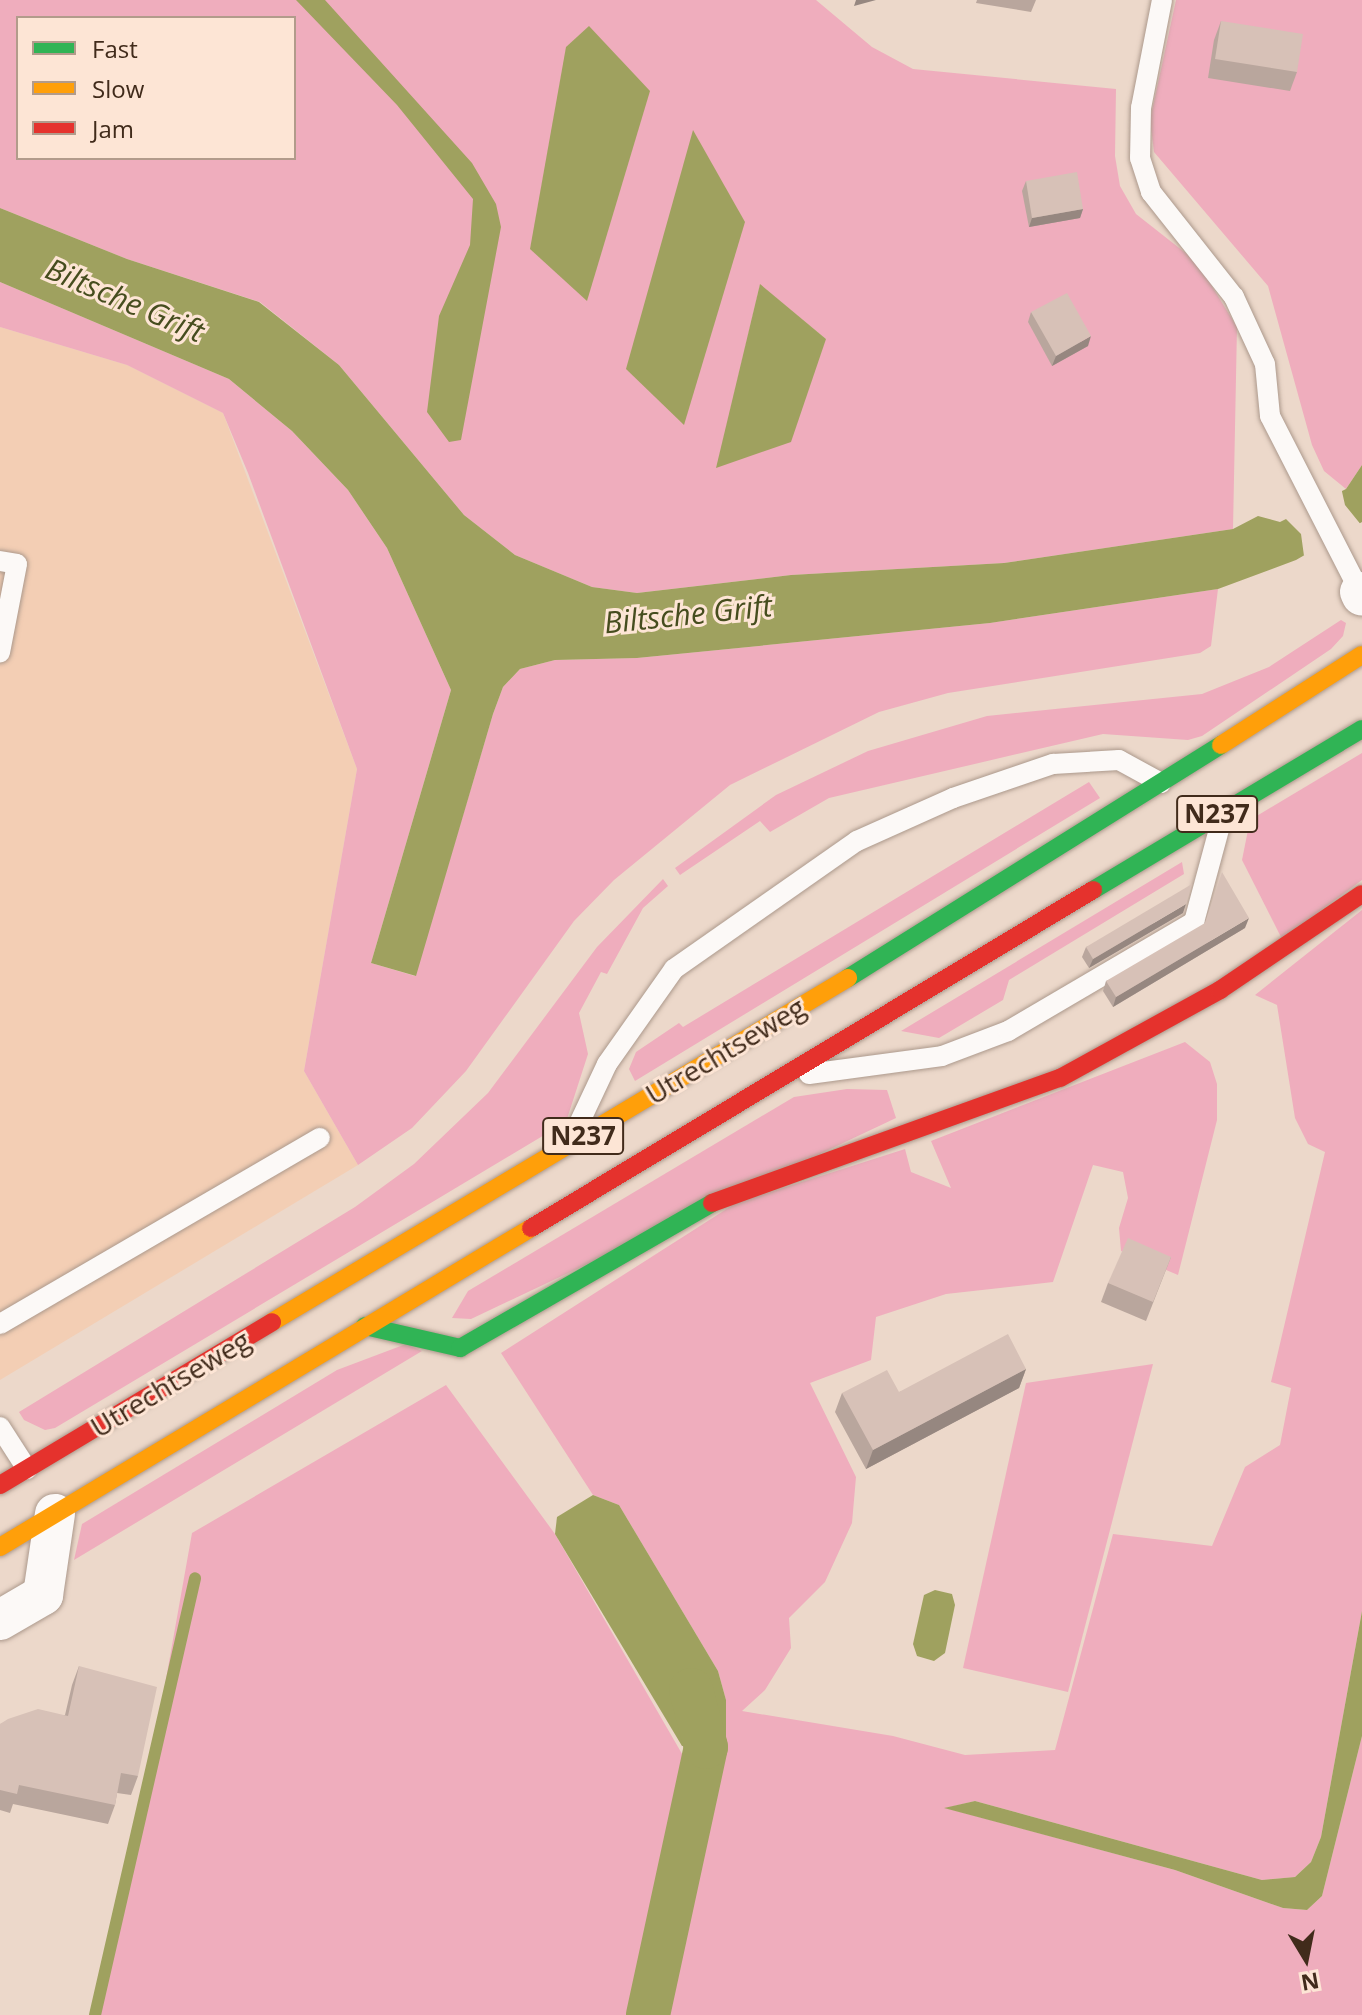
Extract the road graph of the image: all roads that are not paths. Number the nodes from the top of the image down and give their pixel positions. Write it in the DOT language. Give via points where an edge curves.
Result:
graph roads {
  1 [pos="1162,0"];
  2 [pos="0,561"];
  3 [pos="1361,594"];
  4 [pos="0,652"];
  5 [pos="1362,655"];
  6 [pos="1362,729"];
  7 [pos="1165,785"];
  8 [pos="1224,810"];
  9 [pos="1362,894"];
  10 [pos="781,1076"];
  11 [pos="320,1138"];
  12 [pos="570,1143"];
  13 [pos="0,1324"];
  14 [pos="365,1326"];
  15 [pos="0,1427"];
  16 [pos="27,1469"];
  17 [pos="0,1485"];
  18 [pos="55,1514"];
  19 [pos="0,1547"];
  20 [pos="0,1620"];
  1 -- 3 [label="lane" via="1141,108 1140,158 1165,213 1211,262 1234,297 1265,364 1270,416"];
  2 -- 4 [label="lane" via="17,564"];
  5 -- 7 [label="main road, Utrechtseweg / N237"];
  6 -- 8 [label="main road, Utrechtseweg / N237"];
  7 -- 12 [label="main road, Utrechtseweg / N237"];
  7 -- 12 [label="lane" via="1119,760 1053,764 953,798 857,841 674,969 607,1064"];
  8 -- 10 [label="main road, Utrechtseweg / N237"];
  8 -- 10 [label="lane" via="1194,922 1008,1031 942,1056"];
  9 -- 14 [label="main road" via="1220,990 1060,1078 952,1120 730,1193 460,1348"];
  10 -- 14 [label="main road, Utrechtseweg / N237"];
  11 -- 13 [label="lane"];
  12 -- 16 [label="main road, Utrechtseweg / N237"];
  14 -- 18 [label="main road, Utrechtseweg / N237"];
  15 -- 16 [label="lane"];
  16 -- 17 [label="main road, Utrechtseweg / N237"];
  18 -- 19 [label="main road, Utrechtseweg / N237"];
  18 -- 20 [label="street" via="43,1595"];
}
